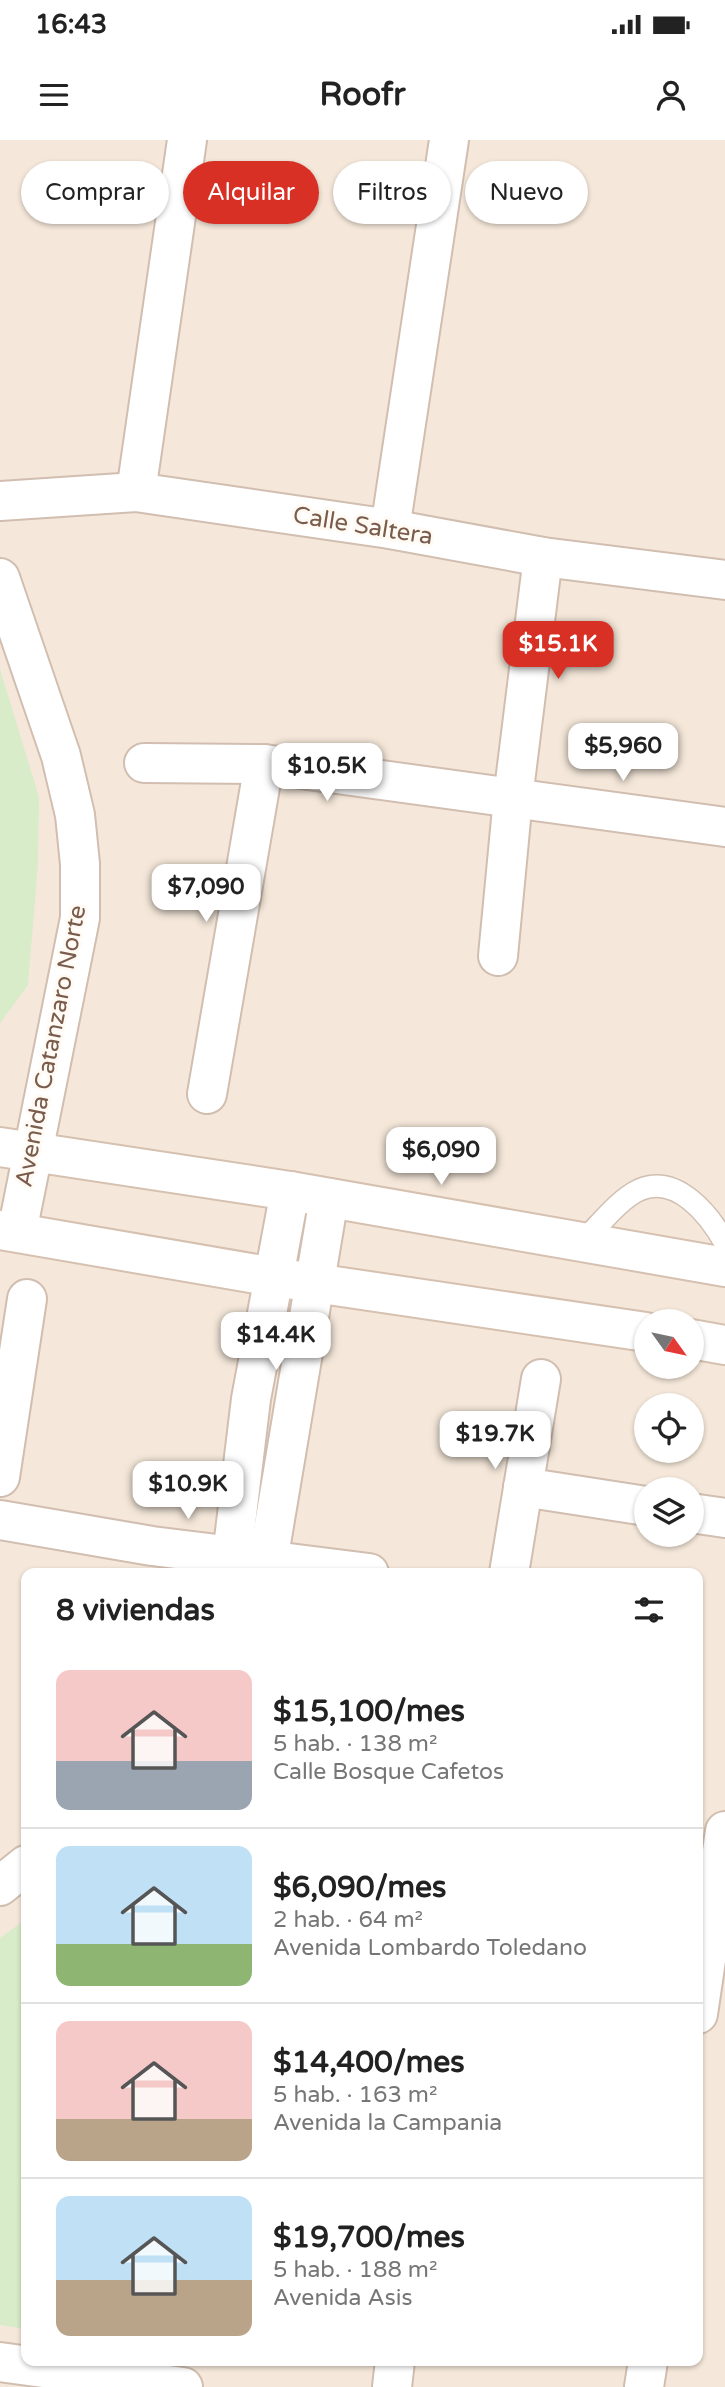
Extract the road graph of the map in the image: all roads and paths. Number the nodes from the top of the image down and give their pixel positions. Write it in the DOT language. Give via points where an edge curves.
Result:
graph roads {
  1 [pos="187,140"];
  2 [pos="449,140"];
  3 [pos="136,492"];
  4 [pos="0,501"];
  5 [pos="390,529"];
  6 [pos="543,557"];
  7 [pos="0,578"];
  8 [pos="725,580"];
  9 [pos="144,763"];
  10 [pos="264,764"];
  11 [pos="513,798"];
  12 [pos="725,827"];
  13 [pos="498,956"];
  14 [pos="207,1094"];
  15 [pos="16,1149"];
  16 [pos="290,1191"];
  17 [pos="329,1198"];
  18 [pos="8,1231"];
  19 [pos="582,1242"];
  20 [pos="725,1243"];
  21 [pos="725,1267"];
  22 [pos="274,1277"];
  23 [pos="315,1283"];
  24 [pos="27,1299"];
  25 [pos="634,1330"];
  26 [pos="704,1341"];
  27 [pos="725,1345"];
  28 [pos="541,1379"];
  29 [pos="6,1388"];
  30 [pos="251,1399"];
  31 [pos="294,1404"];
  32 [pos="0,1477"];
  33 [pos="523,1487"];
  34 [pos="634,1504"];
  35 [pos="704,1515"];
  36 [pos="725,1518"];
  37 [pos="0,1520"];
  38 [pos="250,1566"];
  39 [pos="284,1568"];
  40 [pos="510,1568"];
  41 [pos="725,1831"];
  42 [pos="21,1869"];
  43 [pos="0,1886"];
  44 [pos="703,1980"];
  45 [pos="0,2362"];
  46 [pos="21,2364"];
  47 [pos="39,2366"];
  48 [pos="394,2366"];
  49 [pos="647,2366"];
  50 [pos="146,2377"];
  51 [pos="183,2387"];
  52 [pos="392,2387"];
  53 [pos="644,2387"];
  1 -- 3 [label="street"];
  2 -- 5 [label="street"];
  3 -- 4 [label="street, Calle Saltera"];
  3 -- 5 [label="street, Calle Saltera"];
  5 -- 6 [label="street, Calle Saltera"];
  6 -- 8 [label="street, Calle Saltera"];
  6 -- 11 [label="street"];
  7 -- 15 [label="street, Avenida Catanzaro Norte" via="61,756 75,815 80,864 80,918"];
  9 -- 10 [label="street"];
  10 -- 11 [label="street"];
  10 -- 14 [label="street"];
  11 -- 12 [label="street"];
  11 -- 13 [label="street"];
  15 -- 16 [label="street"];
  15 -- 18 [label="street, Avenida Catanzaro Norte"];
  16 -- 17 [label="street"];
  16 -- 22 [label="street"];
  17 -- 19 [label="street"];
  17 -- 23 [label="street"];
  18 -- 22 [label="street"];
  19 -- 20 [label="lane" via="640,1189 662,1187 687,1196 703,1209"];
  19 -- 21 [label="street"];
  22 -- 23 [label="street"];
  22 -- 30 [label="street"];
  23 -- 25 [label="street"];
  23 -- 31 [label="street"];
  24 -- 29 [label="street"];
  26 -- 27 [label="street"];
  28 -- 33 [label="street"];
  29 -- 32 [label="street"];
  30 -- 31 [label="street"];
  30 -- 38 [label="street"];
  31 -- 38 [label="street"];
  33 -- 34 [label="street"];
  33 -- 40 [label="street"];
  35 -- 36 [label="street"];
  37 -- 38 [label="street"];
  38 -- 39 [label="street"];
  41 -- 44 [label="street"];
  42 -- 43 [label="street"];
  45 -- 46 [label="street"];
  47 -- 50 [label="street"];
  48 -- 52 [label="street"];
  49 -- 53 [label="street"];
  50 -- 51 [label="street"];
}
